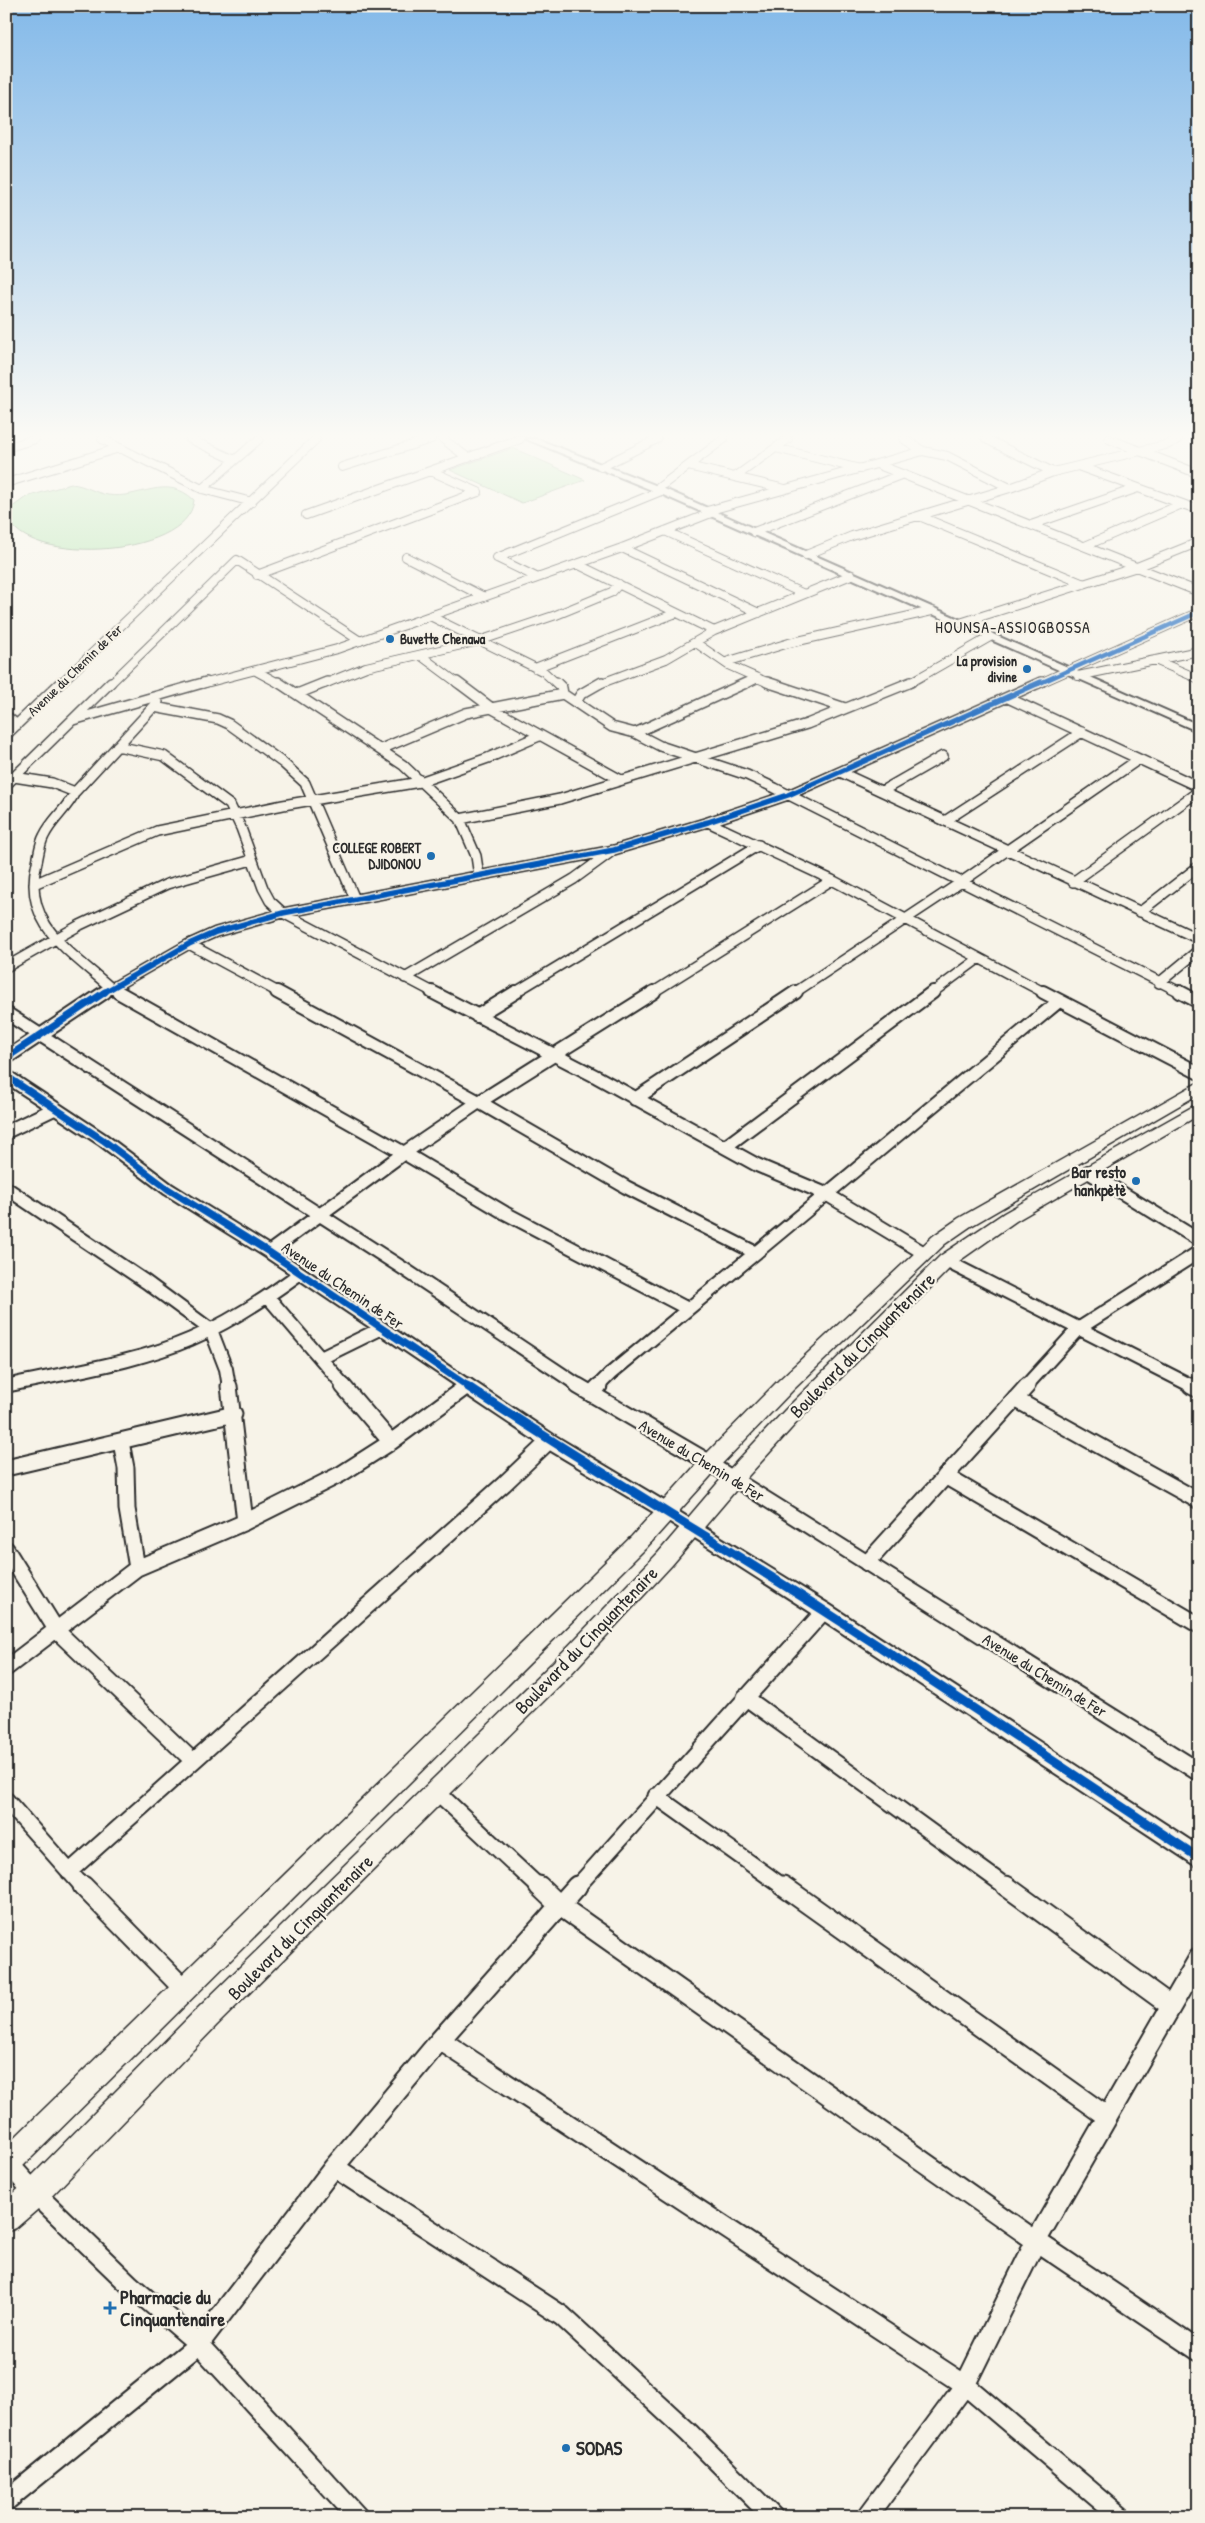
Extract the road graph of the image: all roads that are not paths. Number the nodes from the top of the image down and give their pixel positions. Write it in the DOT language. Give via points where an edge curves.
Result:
graph roads {
  1 [pos="194,557"];
  2 [pos="306,557"];
  3 [pos="406,557"];
  4 [pos="500,557"];
  5 [pos="597,557"];
  6 [pos="640,557"];
  7 [pos="722,557"];
  8 [pos="810,557"];
  9 [pos="1018,557"];
  10 [pos="1111,557"];
  11 [pos="1162,557"];
  12 [pos="577,564"];
  13 [pos="1137,567"];
  14 [pos="257,575"];
  15 [pos="851,575"];
  16 [pos="536,577"];
  17 [pos="619,584"];
  18 [pos="1084,584"];
  19 [pos="1199,592"];
  20 [pos="804,594"];
  21 [pos="484,597"];
  22 [pos="932,611"];
  23 [pos="1199,612"];
  24 [pos="676,613"];
  25 [pos="758,613"];
  26 [pos="432,617"];
  27 [pos="960,624"];
  28 [pos="714,631"];
  29 [pos="990,637"];
  30 [pos="360,641"];
  31 [pos="479,641"];
  32 [pos="696,642"];
  33 [pos="1199,651"];
  34 [pos="420,655"];
  35 [pos="1155,660"];
  36 [pos="726,662"];
  37 [pos="535,668"];
  38 [pos="256,671"];
  39 [pos="1067,671"];
  40 [pos="1078,676"];
  41 [pos="758,678"];
  42 [pos="1199,679"];
  43 [pos="165,693"];
  44 [pos="297,694"];
  45 [pos="563,694"];
  46 [pos="1008,698"];
  47 [pos="576,702"];
  48 [pos="154,707"];
  49 [pos="845,708"];
  50 [pos="493,709"];
  51 [pos="6,716"];
  52 [pos="73,720"];
  53 [pos="17,725"];
  54 [pos="1199,729"];
  55 [pos="1082,732"];
  56 [pos="635,733"];
  57 [pos="6,735"];
  58 [pos="539,736"];
  59 [pos="117,746"];
  60 [pos="381,749"];
  61 [pos="943,756"];
  62 [pos="695,758"];
  63 [pos="1138,759"];
  64 [pos="840,772"];
  65 [pos="14,777"];
  66 [pos="621,780"];
  67 [pos="420,782"];
  68 [pos="6,785"];
  69 [pos="1199,787"];
  70 [pos="882,791"];
  71 [pos="1199,791"];
  72 [pos="75,792"];
  73 [pos="788,795"];
  74 [pos="314,800"];
  75 [pos="237,816"];
  76 [pos="460,819"];
  77 [pos="945,821"];
  78 [pos="708,822"];
  79 [pos="759,845"];
  80 [pos="614,850"];
  81 [pos="1006,850"];
  82 [pos="252,860"];
  83 [pos="1199,866"];
  84 [pos="479,876"];
  85 [pos="832,880"];
  86 [pos="1073,882"];
  87 [pos="960,883"];
  88 [pos="34,884"];
  89 [pos="355,899"];
  90 [pos="1140,912"];
  91 [pos="283,913"];
  92 [pos="904,920"];
  93 [pos="57,939"];
  94 [pos="1199,939"];
  95 [pos="190,944"];
  96 [pos="1199,950"];
  97 [pos="978,959"];
  98 [pos="6,967"];
  99 [pos="404,978"];
  100 [pos="1159,983"];
  101 [pos="111,988"];
  102 [pos="1059,1001"];
  103 [pos="1199,1002"];
  104 [pos="6,1013"];
  105 [pos="477,1016"];
  106 [pos="40,1037"];
  107 [pos="553,1056"];
  108 [pos="6,1058"];
  109 [pos="1199,1073"];
  110 [pos="6,1076"];
  111 [pos="1199,1087"];
  112 [pos="635,1099"];
  113 [pos="480,1102"];
  114 [pos="1199,1108"];
  115 [pos="54,1109"];
  116 [pos="6,1132"];
  117 [pos="725,1148"];
  118 [pos="404,1153"];
  119 [pos="1088,1172"];
  120 [pos="6,1188"];
  121 [pos="826,1194"];
  122 [pos="320,1215"];
  123 [pos="1199,1240"];
  124 [pos="268,1252"];
  125 [pos="1199,1252"];
  126 [pos="756,1253"];
  127 [pos="924,1253"];
  128 [pos="946,1261"];
  129 [pos="299,1274"];
  130 [pos="268,1297"];
  131 [pos="688,1309"];
  132 [pos="382,1328"];
  133 [pos="1078,1328"];
  134 [pos="211,1330"];
  135 [pos="321,1358"];
  136 [pos="468,1385"];
  137 [pos="6,1386"];
  138 [pos="1199,1390"];
  139 [pos="591,1394"];
  140 [pos="1015,1399"];
  141 [pos="234,1414"];
  142 [pos="549,1441"];
  143 [pos="121,1442"];
  144 [pos="391,1442"];
  145 [pos="710,1464"];
  146 [pos="6,1468"];
  147 [pos="945,1476"];
  148 [pos="734,1478"];
  149 [pos="1199,1501"];
  150 [pos="668,1512"];
  151 [pos="245,1522"];
  152 [pos="692,1528"];
  153 [pos="6,1549"];
  154 [pos="867,1563"];
  155 [pos="136,1568"];
  156 [pos="824,1611"];
  157 [pos="1199,1625"];
  158 [pos="56,1631"];
  159 [pos="6,1668"];
  160 [pos="745,1697"];
  161 [pos="192,1760"];
  162 [pos="1199,1773"];
  163 [pos="437,1792"];
  164 [pos="656,1796"];
  165 [pos="6,1800"];
  166 [pos="1199,1858"];
  167 [pos="70,1872"];
  168 [pos="559,1906"];
  169 [pos="1199,1958"];
  170 [pos="184,1989"];
  171 [pos="1171,2006"];
  172 [pos="440,2040"];
  173 [pos="1106,2116"];
  174 [pos="7,2163"];
  175 [pos="334,2167"];
  176 [pos="35,2193"];
  177 [pos="6,2218"];
  178 [pos="1036,2242"];
  179 [pos="199,2344"];
  180 [pos="1199,2351"];
  181 [pos="965,2386"];
  182 [pos="6,2502"];
  183 [pos="358,2517"];
  184 [pos="772,2517"];
  185 [pos="867,2517"];
  186 [pos="1121,2517"];
  1 -- 53 [label="street, Avenue du Chemin de Fer"];
  2 -- 14 [label="street"];
  3 -- 21 [label="street"];
  4 -- 16 [label="street" via="497,558"];
  5 -- 12 [label="street"];
  6 -- 25 [label="street"];
  7 -- 20 [label="street"];
  8 -- 15 [label="street"];
  9 -- 18 [label="street"];
  10 -- 13 [label="street"];
  11 -- 13 [label="street"];
  12 -- 16 [label="street"];
  12 -- 17 [label="street"];
  13 -- 18 [label="street"];
  13 -- 19 [label="street"];
  14 -- 30 [label="street"];
  14 -- 52 [label="street" via="236,560"];
  15 -- 20 [label="street"];
  15 -- 22 [label="street"];
  16 -- 21 [label="street"];
  17 -- 24 [label="street"];
  17 -- 31 [label="street" via="612,592 593,600"];
  18 -- 27 [label="street"];
  20 -- 25 [label="street"];
  21 -- 26 [label="street"];
  22 -- 27 [label="street"];
  22 -- 36 [label="street" via="789,643"];
  23 -- 39 [label="street"];
  24 -- 28 [label="street"];
  24 -- 37 [label="street"];
  25 -- 28 [label="street"];
  26 -- 30 [label="street"];
  26 -- 31 [label="street"];
  27 -- 29 [label="street"];
  28 -- 32 [label="street"];
  29 -- 39 [label="street"];
  29 -- 49 [label="street" via="937,665 917,680"];
  30 -- 38 [label="street"];
  31 -- 34 [label="street"];
  31 -- 37 [label="street"];
  32 -- 36 [label="street"];
  32 -- 47 [label="street" via="666,659 592,686"];
  33 -- 35 [label="street"];
  34 -- 44 [label="street" via="366,667"];
  34 -- 50 [label="street"];
  35 -- 40 [label="street"];
  35 -- 42 [label="street"];
  36 -- 41 [label="street"];
  37 -- 45 [label="street" via="554,680"];
  38 -- 43 [label="street"];
  38 -- 44 [label="street"];
  39 -- 40 [label="street"];
  39 -- 46 [label="street"];
  40 -- 54 [label="street"];
  41 -- 49 [label="street"];
  41 -- 56 [label="street"];
  43 -- 48 [label="street"];
  43 -- 52 [label="street"];
  44 -- 60 [label="street"];
  45 -- 47 [label="street"];
  45 -- 50 [label="street"];
  46 -- 55 [label="street"];
  46 -- 64 [label="street"];
  47 -- 56 [label="street" via="612,727"];
  48 -- 59 [label="street"];
  48 -- 74 [label="street" via="229,724 298,776"];
  49 -- 62 [label="street" via="807,724"];
  50 -- 58 [label="street"];
  50 -- 60 [label="street" via="466,713"];
  51 -- 53 [label="street"];
  52 -- 65 [label="street"];
  53 -- 57 [label="street, Avenue du Chemin de Fer"];
  55 -- 63 [label="street"];
  55 -- 77 [label="street"];
  56 -- 62 [label="street"];
  58 -- 66 [label="street"];
  58 -- 67 [label="street"];
  59 -- 72 [label="street"];
  59 -- 75 [label="street" via="164,756 230,804"];
  60 -- 67 [label="street"];
  61 -- 70 [label="street"];
  62 -- 66 [label="street"];
  62 -- 73 [label="street" via="747,775"];
  63 -- 69 [label="street"];
  63 -- 81 [label="street"];
  64 -- 70 [label="street"];
  64 -- 73 [label="street"];
  65 -- 68 [label="street"];
  65 -- 72 [label="street" via="52,783"];
  66 -- 76 [label="street" via="560,799"];
  67 -- 74 [label="street"];
  67 -- 76 [label="street"];
  70 -- 77 [label="street"];
  71 -- 86 [label="street"];
  72 -- 88 [label="street" via="43,838"];
  73 -- 78 [label="street"];
  73 -- 87 [label="street"];
  74 -- 75 [label="street"];
  74 -- 89 [label="street"];
  75 -- 82 [label="street"];
  75 -- 88 [label="street" via="157,831"];
  76 -- 84 [label="street" via="476,856"];
  77 -- 81 [label="street"];
  78 -- 79 [label="street"];
  78 -- 80 [label="street"];
  79 -- 85 [label="street"];
  79 -- 105 [label="street"];
  80 -- 84 [label="street"];
  80 -- 99 [label="street" via="574,879"];
  81 -- 86 [label="street"];
  81 -- 87 [label="street"];
  82 -- 91 [label="street" via="269,900"];
  82 -- 93 [label="street" via="167,884"];
  83 -- 90 [label="street"];
  84 -- 89 [label="street"];
  85 -- 92 [label="street"];
  85 -- 107 [label="street"];
  86 -- 90 [label="street"];
  87 -- 92 [label="street"];
  87 -- 100 [label="street"];
  88 -- 93 [label="street" via="34,901 39,916"];
  89 -- 91 [label="street"];
  90 -- 94 [label="street"];
  91 -- 95 [label="street" via="224,930"];
  91 -- 99 [label="street"];
  92 -- 97 [label="street"];
  92 -- 112 [label="street"];
  93 -- 98 [label="street"];
  93 -- 101 [label="street"];
  95 -- 101 [label="street"];
  95 -- 113 [label="street"];
  96 -- 100 [label="street"];
  97 -- 102 [label="street"];
  97 -- 117 [label="street"];
  99 -- 105 [label="street"];
  100 -- 103 [label="street"];
  101 -- 106 [label="street"];
  101 -- 118 [label="street"];
  102 -- 109 [label="street"];
  102 -- 121 [label="street"];
  104 -- 106 [label="street, Avenue du Chemin de Fer"];
  105 -- 107 [label="street"];
  106 -- 108 [label="street"];
  106 -- 122 [label="street, Avenue du Chemin de Fer"];
  107 -- 112 [label="street"];
  107 -- 113 [label="street"];
  110 -- 115 [label="street, Avenue du Chemin de Fer"];
  111 -- 127 [label="main road, Boulevard du Cinquantenaire" via="965,1222"];
  112 -- 117 [label="street"];
  113 -- 118 [label="street"];
  113 -- 126 [label="street" via="626,1187"];
  114 -- 119 [label="main road, Boulevard du Cinquantenaire"];
  115 -- 116 [label="street"];
  115 -- 124 [label="street, Avenue du Chemin de Fer" via="103,1140 168,1189"];
  117 -- 121 [label="street" via="757,1166"];
  118 -- 122 [label="street"];
  118 -- 131 [label="street" via="505,1213"];
  119 -- 123 [label="street"];
  119 -- 128 [label="main road, Boulevard du Cinquantenaire" via="1010,1217"];
  120 -- 134 [label="street"];
  121 -- 126 [label="street"];
  121 -- 127 [label="street"];
  122 -- 124 [label="street"];
  122 -- 139 [label="street, Avenue du Chemin de Fer"];
  124 -- 129 [label="street, Avenue du Chemin de Fer"];
  125 -- 133 [label="street"];
  126 -- 131 [label="street"];
  127 -- 145 [label="main road, Boulevard du Cinquantenaire" via="786,1384"];
  128 -- 133 [label="street"];
  128 -- 148 [label="main road, Boulevard du Cinquantenaire"];
  129 -- 130 [label="street"];
  129 -- 132 [label="street, Avenue du Chemin de Fer"];
  130 -- 134 [label="street"];
  130 -- 135 [label="street"];
  131 -- 139 [label="street" via="610,1374"];
  132 -- 135 [label="street"];
  132 -- 136 [label="street, Avenue du Chemin de Fer"];
  133 -- 138 [label="street"];
  133 -- 140 [label="street"];
  134 -- 137 [label="street" via="128,1358"];
  134 -- 141 [label="street" via="226,1369"];
  135 -- 144 [label="street"];
  136 -- 142 [label="street, Avenue du Chemin de Fer"];
  136 -- 144 [label="street"];
  139 -- 145 [label="street, Avenue du Chemin de Fer"];
  140 -- 147 [label="street"];
  140 -- 149 [label="street"];
  141 -- 143 [label="street"];
  141 -- 151 [label="street"];
  142 -- 150 [label="street, Avenue du Chemin de Fer"];
  142 -- 161 [label="street"];
  143 -- 146 [label="street"];
  143 -- 155 [label="street"];
  144 -- 151 [label="street" via="341,1474"];
  145 -- 148 [label="street, Avenue du Chemin de Fer"];
  145 -- 150 [label="main road, Boulevard du Cinquantenaire"];
  147 -- 154 [label="street"];
  147 -- 157 [label="street"];
  148 -- 152 [label="main road, Boulevard du Cinquantenaire"];
  148 -- 154 [label="street, Avenue du Chemin de Fer"];
  150 -- 152 [label="street"];
  150 -- 170 [label="main road, Boulevard du Cinquantenaire"];
  151 -- 155 [label="street"];
  152 -- 156 [label="street"];
  152 -- 163 [label="main road, Boulevard du Cinquantenaire" via="561,1669"];
  153 -- 158 [label="street"];
  154 -- 162 [label="street, Avenue du Chemin de Fer"];
  155 -- 158 [label="street"];
  156 -- 160 [label="street"];
  156 -- 166 [label="street"];
  158 -- 159 [label="street"];
  158 -- 161 [label="street"];
  160 -- 164 [label="street"];
  160 -- 171 [label="street"];
  161 -- 167 [label="street"];
  163 -- 168 [label="street"];
  163 -- 176 [label="main road, Boulevard du Cinquantenaire" via="208,2016"];
  164 -- 168 [label="street"];
  164 -- 173 [label="street"];
  165 -- 167 [label="street"];
  167 -- 170 [label="street"];
  168 -- 172 [label="street"];
  168 -- 178 [label="street"];
  169 -- 171 [label="street"];
  170 -- 174 [label="main road, Boulevard du Cinquantenaire"];
  171 -- 173 [label="street"];
  172 -- 175 [label="street"];
  172 -- 181 [label="street"];
  173 -- 178 [label="street"];
  174 -- 176 [label="street"];
  175 -- 179 [label="street"];
  175 -- 184 [label="street" via="562,2316 689,2433"];
  176 -- 177 [label="main road, Boulevard du Cinquantenaire"];
  176 -- 179 [label="street" via="130,2285"];
  178 -- 180 [label="street"];
  178 -- 181 [label="street"];
  179 -- 182 [label="street"];
  179 -- 183 [label="street"];
  181 -- 185 [label="street"];
  181 -- 186 [label="street"];
}
